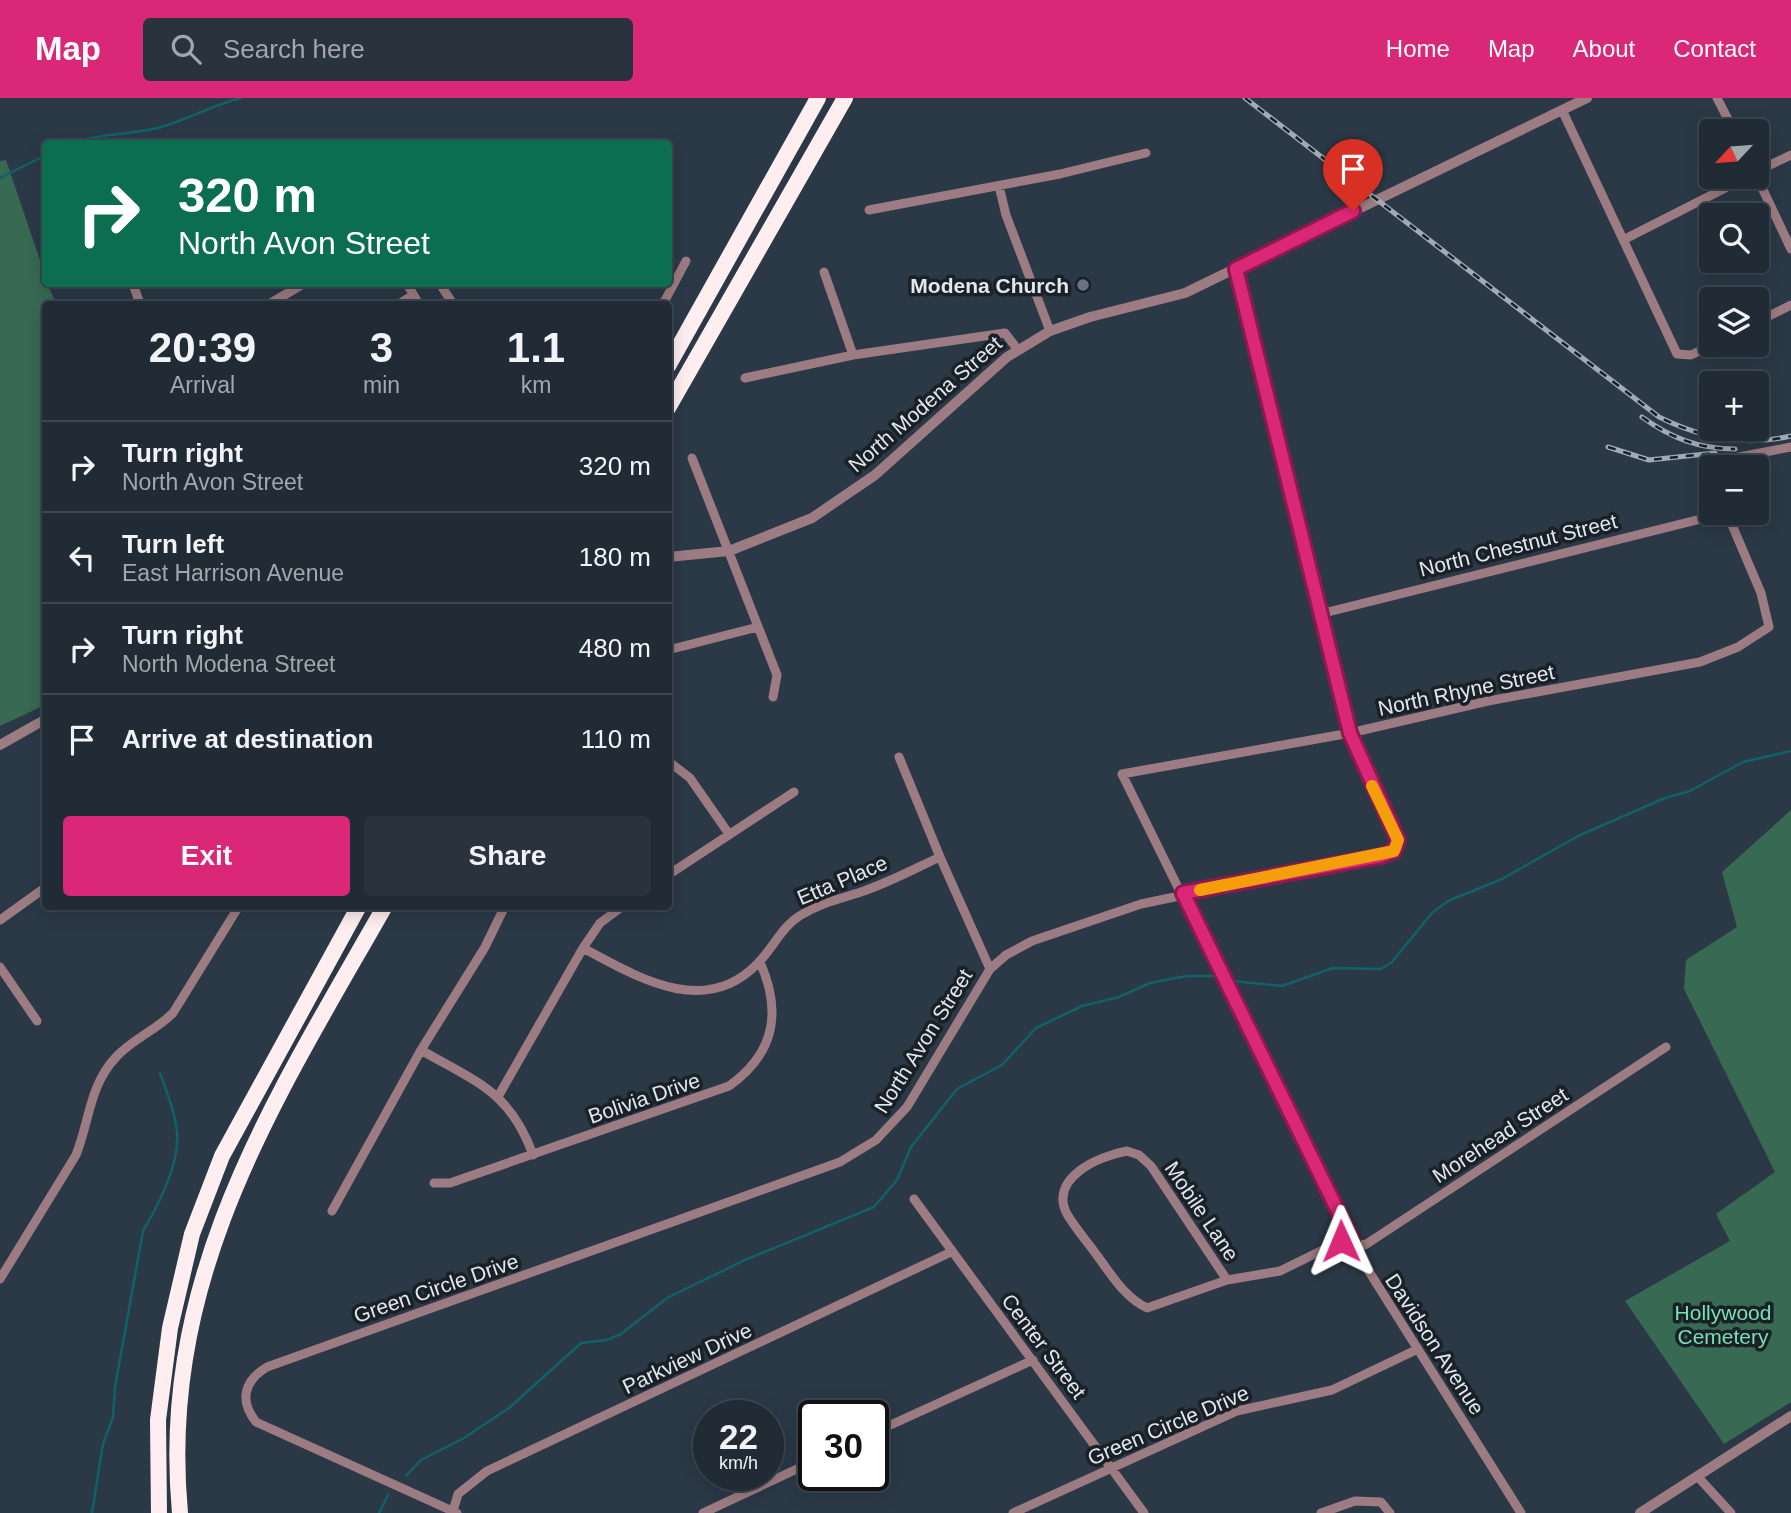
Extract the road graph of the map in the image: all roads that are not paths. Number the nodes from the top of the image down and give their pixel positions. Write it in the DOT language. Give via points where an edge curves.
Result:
graph roads {
  1 [pos="818,98"];
  2 [pos="845,98"];
  3 [pos="1587,98"];
  4 [pos="1717,98"];
  5 [pos="1562,110"];
  6 [pos="1728,119"];
  7 [pos="1146,153"];
  8 [pos="1791,155"];
  9 [pos="1769,166"];
  10 [pos="999,186"];
  11 [pos="1723,189"];
  12 [pos="1763,189"];
  13 [pos="869,210"];
  14 [pos="1623,240"];
  15 [pos="1791,249"];
  16 [pos="686,261"];
  17 [pos="1236,269"];
  18 [pos="824,272"];
  19 [pos="298,287"];
  20 [pos="409,287"];
  21 [pos="413,295"];
  22 [pos="274,301"];
  23 [pos="404,301"];
  24 [pos="417,301"];
  25 [pos="665,301"];
  26 [pos="1791,305"];
  27 [pos="1769,316"];
  28 [pos="1049,331"];
  29 [pos="1018,349"];
  30 [pos="1699,351"];
  31 [pos="853,355"];
  32 [pos="672,359"];
  33 [pos="745,378"];
  34 [pos="672,401"];
  35 [pos="1791,447"];
  36 [pos="1750,455"];
  37 [pos="692,458"];
  38 [pos="1699,520"];
  39 [pos="1731,525"];
  40 [pos="729,551"];
  41 [pos="672,557"];
  42 [pos="1320,614"];
  43 [pos="758,627"];
  44 [pos="672,649"];
  45 [pos="774,697"];
  46 [pos="42,721"];
  47 [pos="1350,733"];
  48 [pos="0,745"];
  49 [pos="899,757"];
  50 [pos="672,764"];
  51 [pos="1122,775"];
  52 [pos="793,792"];
  53 [pos="730,834"];
  54 [pos="940,858"];
  55 [pos="672,873"];
  56 [pos="42,890"];
  57 [pos="1183,893"];
  58 [pos="237,910"];
  59 [pos="357,910"];
  60 [pos="383,910"];
  61 [pos="503,910"];
  62 [pos="618,910"];
  63 [pos="0,920"];
  64 [pos="583,948"];
  65 [pos="760,962"];
  66 [pos="0,967"];
  67 [pos="990,968"];
  68 [pos="37,1021"];
  69 [pos="1667,1046"];
  70 [pos="421,1050"];
  71 [pos="499,1095"];
  72 [pos="882,1135"];
  73 [pos="533,1155"];
  74 [pos="434,1183"];
  75 [pos="914,1199"];
  76 [pos="332,1211"];
  77 [pos="1352,1240"];
  78 [pos="951,1252"];
  79 [pos="0,1279"];
  80 [pos="1227,1280"];
  81 [pos="1418,1349"];
  82 [pos="1033,1360"];
  83 [pos="1791,1416"];
  84 [pos="889,1426"];
  85 [pos="1111,1466"];
  86 [pos="798,1468"];
  87 [pos="1698,1477"];
  88 [pos="455,1512"];
  89 [pos="1728,1512"];
  90 [pos="159,1513"];
  91 [pos="180,1513"];
  92 [pos="702,1513"];
  93 [pos="1013,1513"];
  94 [pos="1144,1513"];
  95 [pos="1321,1513"];
  96 [pos="1390,1513"];
  97 [pos="1521,1513"];
  98 [pos="1640,1513"];
  1 -- 32 [label="highway"];
  2 -- 34 [label="highway"];
  3 -- 5 [label="street, North Modena Street"];
  4 -- 6 [label="street"];
  5 -- 14 [label="street"];
  5 -- 17 [label="street, North Modena Street"];
  7 -- 10 [label="street"];
  8 -- 9 [label="street"];
  10 -- 13 [label="street"];
  10 -- 28 [label="street"];
  11 -- 14 [label="street"];
  12 -- 15 [label="street"];
  14 -- 30 [label="street" via="1677,354"];
  16 -- 25 [label="street"];
  17 -- 28 [label="street, North Modena Street" via="1163,301"];
  17 -- 42 [label="street"];
  18 -- 31 [label="street"];
  19 -- 22 [label="street"];
  20 -- 21 [label="street"];
  21 -- 23 [label="street"];
  21 -- 24 [label="street"];
  26 -- 27 [label="street"];
  28 -- 29 [label="street, North Modena Street"];
  29 -- 31 [label="street" via="1005,333"];
  29 -- 40 [label="street, North Modena Street" via="848,496 812,518"];
  31 -- 33 [label="street"];
  35 -- 36 [label="street"];
  37 -- 40 [label="street"];
  38 -- 42 [label="street, North Chestnut Street"];
  39 -- 47 [label="street, North Rhyne Street" via="1761,593 1769,627 1738,648 1700,662 1488,701"];
  40 -- 41 [label="street, North Modena Street"];
  40 -- 43 [label="street"];
  42 -- 47 [label="street"];
  43 -- 44 [label="street"];
  43 -- 45 [label="street" via="777,675"];
  46 -- 48 [label="street"];
  47 -- 51 [label="street, North Rhyne Street"];
  47 -- 57 [label="street, North Avon Street" via="1398,840 1394,851"];
  49 -- 54 [label="street"];
  50 -- 53 [label="street" via="690,778"];
  51 -- 57 [label="street, Davidson Avenue"];
  52 -- 53 [label="street"];
  53 -- 55 [label="street"];
  54 -- 65 [label="street, Etta Place" via="798,916 781,931"];
  54 -- 67 [label="street"];
  56 -- 63 [label="street"];
  57 -- 67 [label="street, North Avon Street" via="1032,941"];
  57 -- 77 [label="street, Davidson Avenue"];
  58 -- 79 [label="street" via="173,1013 107,1067 90,1098 76,1155"];
  59 -- 90 [label="highway" via="222,1156 192,1234 170,1328 158,1420"];
  60 -- 91 [label="highway" via="273,1104 218,1226 197,1298 183,1374"];
  61 -- 70 [label="street"];
  62 -- 64 [label="street" via="600,923"];
  64 -- 65 [label="street, Etta Place" via="668,989 686,992 712,990 736,981"];
  64 -- 71 [label="street"];
  65 -- 73 [label="street, Bolivia Drive" via="772,993 773,1015 764,1048 747,1073 710,1094"];
  66 -- 68 [label="street"];
  67 -- 72 [label="street, North Avon Street" via="907,1107"];
  69 -- 77 [label="street, Morehead Street" via="1365,1245"];
  70 -- 71 [label="street"];
  70 -- 76 [label="street"];
  71 -- 73 [label="street" via="515,1115"];
  72 -- 88 [label="street, Green Circle Drive" via="840,1162 790,1181 267,1367 245,1390 245,1401 256,1422"];
  73 -- 74 [label="street, Bolivia Drive" via="450,1183"];
  75 -- 78 [label="street, Center Street"];
  77 -- 80 [label="street, Mobile Lane" via="1280,1271"];
  77 -- 81 [label="street, Davidson Avenue"];
  78 -- 82 [label="street, Center Street"];
  78 -- 88 [label="street, Parkview Drive" via="487,1471 458,1494"];
  80 -- 80 [label="street, Mobile Lane" via="1147,1308 1135,1302 1066,1213 1066,1184 1111,1154 1127,1151 1139,1155"];
  81 -- 85 [label="street, Green Circle Drive" via="1353,1382 1237,1411"];
  81 -- 97 [label="street, Davidson Avenue"];
  82 -- 84 [label="street"];
  82 -- 85 [label="street, Center Street"];
  83 -- 87 [label="street"];
  85 -- 93 [label="street, Green Circle Drive"];
  85 -- 94 [label="street, Center Street"];
  86 -- 92 [label="street"];
  87 -- 89 [label="street"];
  87 -- 98 [label="street"];
  95 -- 96 [label="street" via="1369,1499 1381,1502"];
}
